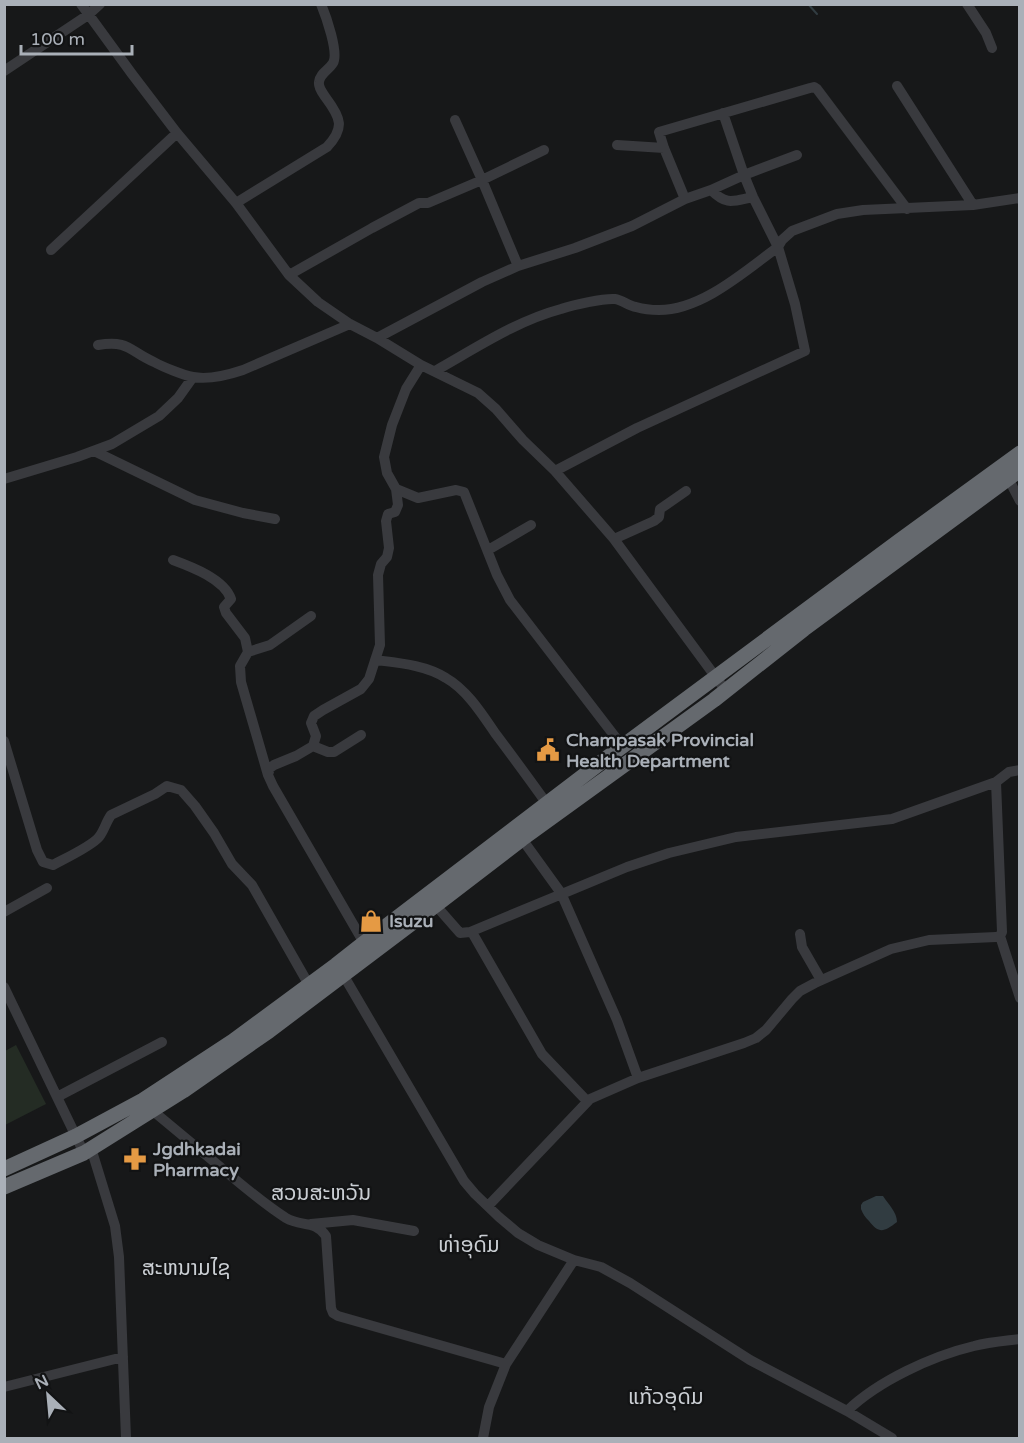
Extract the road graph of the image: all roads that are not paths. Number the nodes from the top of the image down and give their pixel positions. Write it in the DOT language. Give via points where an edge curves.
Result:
graph roads {
  1 [pos="81,4"];
  2 [pos="100,4"];
  3 [pos="321,4"];
  4 [pos="968,4"];
  5 [pos="88,15"];
  6 [pos="992,48"];
  7 [pos="4,71"];
  8 [pos="897,86"];
  9 [pos="723,113"];
  10 [pos="455,120"];
  11 [pos="177,133"];
  12 [pos="617,146"];
  13 [pos="664,148"];
  14 [pos="544,150"];
  15 [pos="797,155"];
  16 [pos="744,175"];
  17 [pos="482,180"];
  18 [pos="711,190"];
  19 [pos="753,197"];
  20 [pos="1020,198"];
  21 [pos="685,199"];
  22 [pos="236,202"];
  23 [pos="973,205"];
  24 [pos="907,208"];
  25 [pos="778,247"];
  26 [pos="51,250"];
  27 [pos="518,266"];
  28 [pos="289,275"];
  29 [pos="350,324"];
  30 [pos="377,338"];
  31 [pos="98,345"];
  32 [pos="421,365"];
  33 [pos="435,371"];
  34 [pos="193,377"];
  35 [pos="94,451"];
  36 [pos="1020,453"];
  37 [pos="555,471"];
  38 [pos="1009,471"];
  39 [pos="4,479"];
  40 [pos="396,489"];
  41 [pos="686,491"];
  42 [pos="1020,501"];
  43 [pos="275,519"];
  44 [pos="531,525"];
  45 [pos="614,539"];
  46 [pos="488,550"];
  47 [pos="173,560"];
  48 [pos="311,615"];
  49 [pos="248,652"];
  50 [pos="375,660"];
  51 [pos="721,684"];
  52 [pos="361,735"];
  53 [pos="4,741"];
  54 [pos="314,746"];
  55 [pos="623,747"];
  56 [pos="1020,770"];
  57 [pos="268,775"];
  58 [pos="996,782"];
  59 [pos="547,804"];
  60 [pos="522,839"];
  61 [pos="47,888"];
  62 [pos="561,893"];
  63 [pos="432,900"];
  64 [pos="4,912"];
  65 [pos="470,932"];
  66 [pos="800,934"];
  67 [pos="1000,936"];
  68 [pos="364,943"];
  69 [pos="340,969"];
  70 [pos="821,980"];
  71 [pos="309,985"];
  72 [pos="4,987"];
  73 [pos="1020,998"];
  74 [pos="162,1042"];
  75 [pos="638,1078"];
  76 [pos="57,1097"];
  77 [pos="587,1101"];
  78 [pos="153,1111"];
  79 [pos="76,1136"];
  80 [pos="88,1150"];
  81 [pos="4,1169"];
  82 [pos="4,1187"];
  83 [pos="488,1206"];
  84 [pos="311,1224"];
  85 [pos="414,1231"];
  86 [pos="574,1260"];
  87 [pos="1020,1339"];
  88 [pos="123,1357"];
  89 [pos="506,1364"];
  90 [pos="4,1387"];
  91 [pos="847,1411"];
  92 [pos="126,1438"];
  93 [pos="483,1438"];
  94 [pos="892,1438"];
  1 -- 5 [label="street"];
  2 -- 5 [label="street"];
  3 -- 22 [label="street" via="335,56 318,83 338,119 336,138"];
  4 -- 6 [label="street"];
  5 -- 7 [label="street"];
  5 -- 11 [label="street"];
  8 -- 23 [label="street"];
  9 -- 13 [label="street" via="659,132"];
  9 -- 16 [label="street"];
  9 -- 24 [label="street" via="814,87"];
  10 -- 17 [label="street"];
  11 -- 22 [label="street"];
  11 -- 26 [label="street"];
  12 -- 13 [label="street"];
  13 -- 21 [label="street"];
  14 -- 17 [label="street"];
  15 -- 16 [label="street"];
  16 -- 18 [label="street"];
  16 -- 19 [label="street"];
  17 -- 27 [label="street"];
  17 -- 28 [label="street" via="428,203 419,203"];
  18 -- 19 [label="street" via="720,199 731,202"];
  18 -- 21 [label="street"];
  19 -- 25 [label="street"];
  20 -- 23 [label="street"];
  21 -- 27 [label="street" via="632,226"];
  22 -- 28 [label="street"];
  23 -- 24 [label="street"];
  24 -- 25 [label="street" via="837,214 792,231"];
  25 -- 33 [label="street" via="727,284 680,308 637,308 615,299 562,309 528,320"];
  25 -- 37 [label="street" via="805,351 637,428"];
  27 -- 30 [label="street"];
  28 -- 29 [label="street"];
  29 -- 30 [label="street"];
  29 -- 34 [label="street" via="237,372"];
  30 -- 32 [label="street"];
  31 -- 34 [label="street" via="123,344 153,362"];
  32 -- 33 [label="street"];
  32 -- 40 [label="street" via="406,389 384,457"];
  33 -- 37 [label="street" via="477,393"];
  34 -- 35 [label="street" via="159,416"];
  35 -- 39 [label="street"];
  35 -- 43 [label="street" via="195,500"];
  36 -- 38 [label="highway"];
  37 -- 45 [label="street"];
  38 -- 42 [label="street"];
  38 -- 51 [label="highway" via="804,629"];
  40 -- 46 [label="street" via="418,498 456,490 464,492"];
  40 -- 50 [label="street" via="398,505 395,512 388,514 389,548 378,575 380,645"];
  41 -- 45 [label="street" via="660,509 654,521"];
  44 -- 46 [label="street"];
  45 -- 51 [label="street"];
  46 -- 55 [label="street" via="510,600"];
  47 -- 49 [label="street" via="222,584 231,599 224,607 226,613 245,638"];
  48 -- 49 [label="street" via="270,645"];
  49 -- 57 [label="street" via="240,666 241,682"];
  50 -- 54 [label="street" via="361,689 314,716"];
  50 -- 59 [label="street" via="405,664 447,678 478,710"];
  51 -- 55 [label="highway"];
  51 -- 60 [label="highway"];
  52 -- 54 [label="street" via="334,752"];
  53 -- 71 [label="street" via="38,850 43,862 52,865 99,838 111,815 167,786 181,790 232,864 252,885"];
  54 -- 57 [label="street" via="274,765"];
  55 -- 59 [label="highway"];
  56 -- 58 [label="street" via="1009,772"];
  57 -- 68 [label="street"];
  58 -- 62 [label="street" via="892,819 754,834 696,846"];
  58 -- 67 [label="street"];
  59 -- 63 [label="highway"];
  60 -- 62 [label="street"];
  60 -- 63 [label="highway"];
  61 -- 64 [label="street"];
  62 -- 65 [label="street"];
  62 -- 75 [label="street"];
  63 -- 65 [label="street" via="460,933"];
  63 -- 68 [label="highway"];
  63 -- 69 [label="highway"];
  65 -- 77 [label="street" via="542,1054"];
  66 -- 70 [label="street" via="802,947"];
  67 -- 70 [label="street" via="907,944"];
  67 -- 73 [label="street"];
  68 -- 69 [label="highway"];
  69 -- 71 [label="highway"];
  69 -- 78 [label="highway" via="269,1031"];
  69 -- 83 [label="street" via="458,1170"];
  70 -- 75 [label="street" via="800,991 756,1038"];
  71 -- 79 [label="highway" via="153,1094"];
  72 -- 76 [label="street"];
  74 -- 76 [label="street"];
  75 -- 77 [label="street"];
  76 -- 79 [label="street"];
  77 -- 83 [label="street"];
  78 -- 80 [label="highway"];
  78 -- 84 [label="street" via="263,1203 295,1222"];
  79 -- 80 [label="street"];
  79 -- 81 [label="highway"];
  80 -- 82 [label="highway"];
  80 -- 88 [label="street" via="115,1226"];
  83 -- 86 [label="street" via="538,1245"];
  84 -- 85 [label="street" via="353,1220"];
  84 -- 89 [label="street" via="326,1236 333,1313"];
  86 -- 89 [label="street"];
  86 -- 91 [label="street" via="601,1267 750,1360"];
  87 -- 91 [label="street" via="943,1355 869,1392"];
  88 -- 90 [label="street"];
  88 -- 92 [label="street"];
  89 -- 93 [label="street" via="489,1407"];
  91 -- 94 [label="street"];
}
